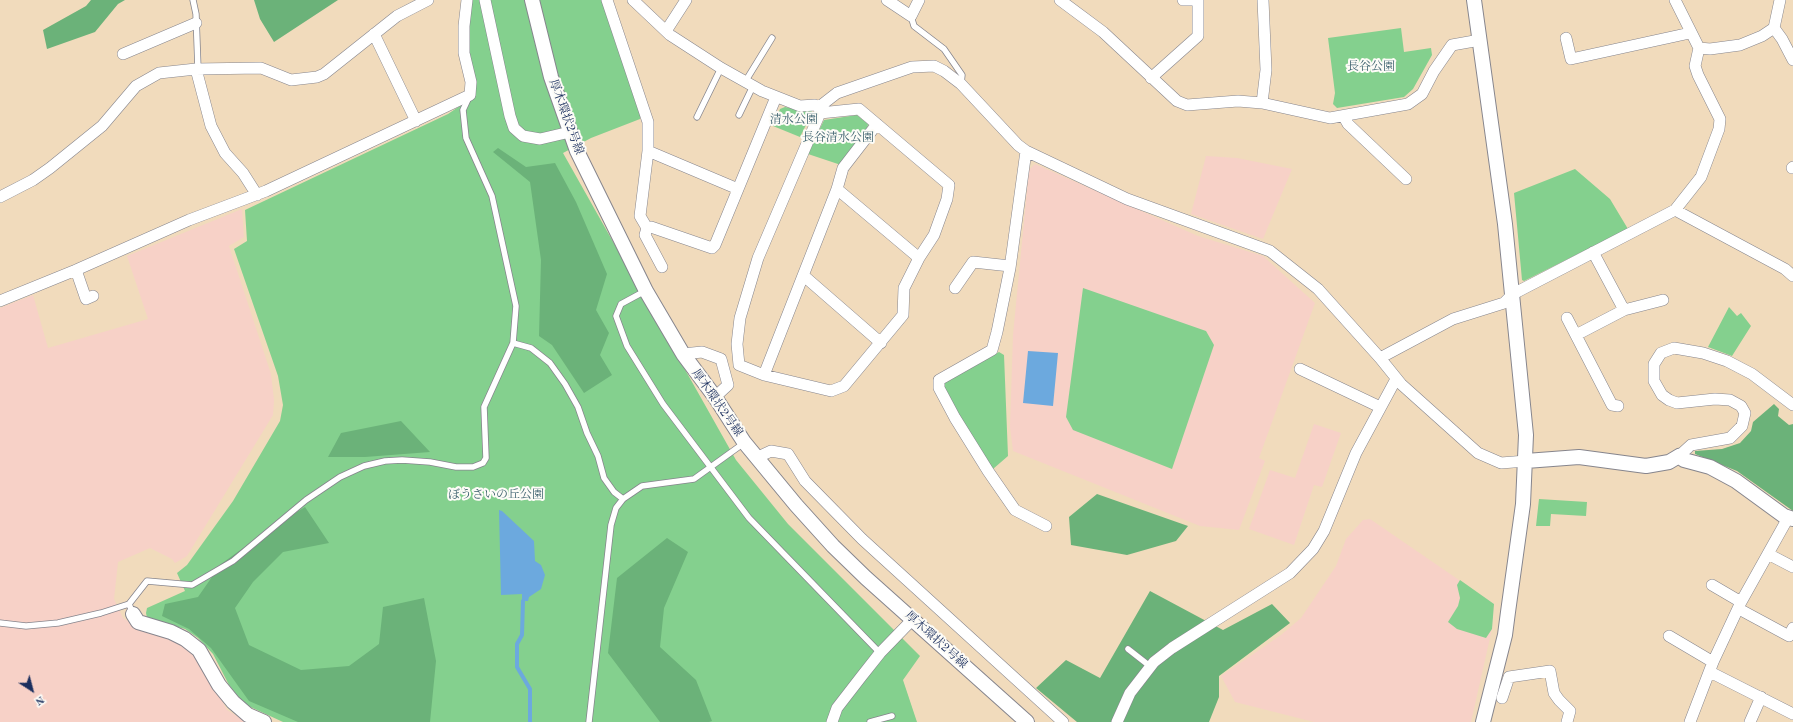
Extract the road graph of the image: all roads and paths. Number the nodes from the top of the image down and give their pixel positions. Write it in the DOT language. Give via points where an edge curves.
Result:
graph roads {
  1 [pos="193,0"];
  2 [pos="428,0"];
  3 [pos="467,0"];
  4 [pos="485,0"];
  5 [pos="532,0"];
  6 [pos="607,0"];
  7 [pos="633,0"];
  8 [pos="686,0"];
  9 [pos="887,0"];
  10 [pos="919,0"];
  11 [pos="1060,0"];
  12 [pos="1183,0"];
  13 [pos="1198,0"];
  14 [pos="1263,0"];
  15 [pos="1474,0"];
  16 [pos="1675,0"];
  17 [pos="1780,0"];
  18 [pos="911,16"];
  19 [pos="196,23"];
  20 [pos="1774,28"];
  21 [pos="666,31"];
  22 [pos="1690,32"];
  23 [pos="374,34"];
  24 [pos="1788,37"];
  25 [pos="772,38"];
  26 [pos="1566,38"];
  27 [pos="1480,40"];
  28 [pos="1699,48"];
  29 [pos="123,54"];
  30 [pos="1793,60"];
  31 [pos="721,68"];
  32 [pos="197,69"];
  33 [pos="1151,78"];
  34 [pos="749,84"];
  35 [pos="961,84"];
  36 [pos="470,95"];
  37 [pos="776,97"];
  38 [pos="1262,103"];
  39 [pos="820,110"];
  40 [pos="739,115"];
  41 [pos="698,117"];
  42 [pos="1344,117"];
  43 [pos="416,121"];
  44 [pos="877,124"];
  45 [pos="570,132"];
  46 [pos="648,151"];
  47 [pos="1026,151"];
  48 [pos="1406,174"];
  49 [pos="738,189"];
  50 [pos="837,189"];
  51 [pos="257,194"];
  52 [pos="0,197"];
  53 [pos="1675,210"];
  54 [pos="647,228"];
  55 [pos="1593,252"];
  56 [pos="919,258"];
  57 [pos="1010,266"];
  58 [pos="662,267"];
  59 [pos="76,270"];
  60 [pos="804,276"];
  61 [pos="1793,276"];
  62 [pos="955,288"];
  63 [pos="646,291"];
  64 [pos="1513,294"];
  65 [pos="86,299"];
  66 [pos="1662,300"];
  67 [pos="0,301"];
  68 [pos="1624,310"];
  69 [pos="1567,318"];
  70 [pos="1576,335"];
  71 [pos="881,342"];
  72 [pos="513,343"];
  73 [pos="682,354"];
  74 [pos="1380,358"];
  75 [pos="1300,369"];
  76 [pos="764,375"];
  77 [pos="1396,379"];
  78 [pos="715,397"];
  79 [pos="1793,404"];
  80 [pos="1618,406"];
  81 [pos="1380,407"];
  82 [pos="744,442"];
  83 [pos="1679,456"];
  84 [pos="756,458"];
  85 [pos="1526,461"];
  86 [pos="710,468"];
  87 [pos="623,499"];
  88 [pos="1790,519"];
  89 [pos="1046,526"];
  90 [pos="1768,554"];
  91 [pos="1793,567"];
  92 [pos="1712,585"];
  93 [pos="1740,605"];
  94 [pos="131,609"];
  95 [pos="913,619"];
  96 [pos="0,624"];
  97 [pos="1793,628"];
  98 [pos="1669,636"];
  99 [pos="1128,649"];
  100 [pos="880,653"];
  101 [pos="1151,667"];
  102 [pos="1712,667"];
  103 [pos="1761,697"];
  104 [pos="1502,698"];
  105 [pos="1793,714"];
  106 [pos="892,716"];
  107 [pos="264,722"];
  108 [pos="589,722"];
  109 [pos="832,722"];
  110 [pos="870,722"];
  111 [pos="1027,722"];
  112 [pos="1063,722"];
  113 [pos="1117,722"];
  114 [pos="1483,722"];
  115 [pos="1567,722"];
  116 [pos="1690,722"];
  117 [pos="1750,722"];
  1 -- 19 [label="lane"];
  2 -- 23 [label="street" via="397,16"];
  3 -- 36 [label="street" via="464,53 471,82"];
  4 -- 45 [label="street" via="514,128 523,136 540,139"];
  5 -- 45 [label="street, 厚木環状2号線" via="551,77"];
  6 -- 46 [label="street" via="648,122"];
  7 -- 21 [label="street"];
  8 -- 21 [label="street"];
  9 -- 18 [label="street"];
  10 -- 18 [label="street"];
  11 -- 33 [label="street" via="1103,32"];
  12 -- 13 [label="street"];
  13 -- 33 [label="street" via="1198,36"];
  14 -- 38 [label="street" via="1266,70"];
  15 -- 27 [label="street"];
  16 -- 22 [label="street"];
  17 -- 20 [label="street"];
  18 -- 35 [label="lane" via="914,26 944,49 962,75"];
  19 -- 29 [label="street"];
  19 -- 32 [label="lane"];
  20 -- 24 [label="street"];
  20 -- 28 [label="street" via="1740,45"];
  21 -- 31 [label="street"];
  22 -- 26 [label="street" via="1618,44 1571,59"];
  22 -- 28 [label="street"];
  23 -- 32 [label="street" via="324,74 316,77 290,80 261,68"];
  23 -- 43 [label="street"];
  24 -- 30 [label="street"];
  25 -- 34 [label="lane"];
  27 -- 42 [label="street" via="1452,46 1434,71 1422,94 1408,104"];
  27 -- 64 [label="street"];
  28 -- 53 [label="street" via="1694,66 1720,119 1719,129 1701,177"];
  31 -- 34 [label="street"];
  31 -- 41 [label="lane"];
  32 -- 51 [label="street" via="211,126 225,153"];
  32 -- 52 [label="street" via="159,73 136,86 102,126 33,180"];
  33 -- 38 [label="street" via="1177,101 1187,105 1238,101"];
  34 -- 37 [label="street"];
  34 -- 40 [label="lane"];
  35 -- 39 [label="street" via="934,66 912,67 837,93"];
  35 -- 47 [label="street"];
  36 -- 43 [label="street"];
  36 -- 72 [label="lane" via="463,110 466,138 492,196 516,306"];
  37 -- 39 [label="street" via="800,106 815,105"];
  37 -- 49 [label="street"];
  38 -- 42 [label="street" via="1330,118"];
  39 -- 44 [label="street" via="859,109"];
  39 -- 76 [label="street" via="758,258 740,318 737,344 739,365"];
  42 -- 48 [label="street" via="1353,134 1389,168"];
  43 -- 51 [label="street"];
  44 -- 50 [label="street" via="843,168"];
  44 -- 56 [label="street" via="949,185 934,236"];
  45 -- 63 [label="street, 厚木環状2号線"];
  46 -- 49 [label="street"];
  46 -- 54 [label="street" via="640,216"];
  47 -- 57 [label="street"];
  47 -- 74 [label="street" via="1127,199 1270,251 1318,289"];
  49 -- 54 [label="street" via="712,248 651,227"];
  50 -- 56 [label="street"];
  50 -- 60 [label="street"];
  51 -- 59 [label="street" via="189,220"];
  53 -- 55 [label="street"];
  53 -- 61 [label="street"];
  54 -- 58 [label="street" via="645,235"];
  55 -- 64 [label="street"];
  55 -- 68 [label="street"];
  56 -- 71 [label="street" via="904,288 903,315"];
  57 -- 62 [label="street" via="973,262"];
  57 -- 89 [label="street" via="998,332 992,350 939,380 939,388 980,458 1016,510"];
  59 -- 65 [label="street"];
  59 -- 67 [label="street"];
  60 -- 71 [label="street"];
  60 -- 76 [label="street"];
  63 -- 73 [label="street, 厚木環状2号線"];
  63 -- 86 [label="lane" via="621,304 616,316 627,346 664,404"];
  64 -- 74 [label="street" via="1504,303 1453,318"];
  64 -- 85 [label="street" via="1526,435"];
  66 -- 68 [label="street"];
  68 -- 70 [label="street"];
  69 -- 70 [label="street"];
  70 -- 80 [label="street" via="1612,405"];
  71 -- 76 [label="street" via="844,386 830,391"];
  72 -- 87 [label="lane" via="531,348 550,363 565,384 578,407 604,478"];
  72 -- 94 [label="lane" via="484,407 486,458 483,462 473,467 456,467 402,460 364,466 340,477 306,500 233,561 192,585 147,581"];
  73 -- 78 [label="street, 厚木環状2号線"];
  73 -- 78 [label="street" via="702,352 721,359 728,385"];
  74 -- 77 [label="street"];
  75 -- 81 [label="street"];
  77 -- 81 [label="street"];
  77 -- 85 [label="street" via="1478,453 1501,463"];
  78 -- 82 [label="street, 厚木環状2号線"];
  79 -- 83 [label="street" via="1752,374 1727,361 1704,353 1674,348 1661,353 1654,364 1654,381 1662,396 1678,403 1730,400 1741,406 1745,412 1742,426 1730,438 1691,445"];
  81 -- 101 [label="street" via="1356,453 1324,530 1313,549 1290,573 1172,648"];
  82 -- 84 [label="street, 厚木環状2号線"];
  82 -- 86 [label="lane"];
  83 -- 85 [label="street" via="1669,462 1646,466 1579,457"];
  83 -- 88 [label="street" via="1684,460 1710,467 1736,481"];
  84 -- 95 [label="street, 厚木環状2号線" via="833,546"];
  84 -- 112 [label="street" via="771,451 788,454 805,482 862,538"];
  85 -- 114 [label="street" via="1523,504 1505,636"];
  86 -- 87 [label="lane" via="688,481 642,486"];
  86 -- 100 [label="lane" via="749,518"];
  87 -- 108 [label="lane" via="616,508 611,525"];
  88 -- 90 [label="street"];
  90 -- 91 [label="street"];
  90 -- 93 [label="street"];
  92 -- 93 [label="street"];
  93 -- 97 [label="street" via="1789,636"];
  93 -- 102 [label="street"];
  94 -- 96 [label="lane" via="58,623 26,626"];
  94 -- 107 [label="street" via="138,622 171,632 199,650 219,685 233,702 248,715"];
  95 -- 100 [label="street"];
  95 -- 111 [label="street, 厚木環状2号線"];
  98 -- 102 [label="street"];
  99 -- 101 [label="lane"];
  100 -- 109 [label="street" via="838,708"];
  101 -- 113 [label="street" via="1130,693"];
  102 -- 103 [label="street"];
  102 -- 116 [label="street"];
  103 -- 105 [label="street"];
  103 -- 117 [label="street"];
  104 -- 115 [label="street" via="1509,677 1550,671 1554,693 1570,711"];
  106 -- 110 [label="lane"];
}
